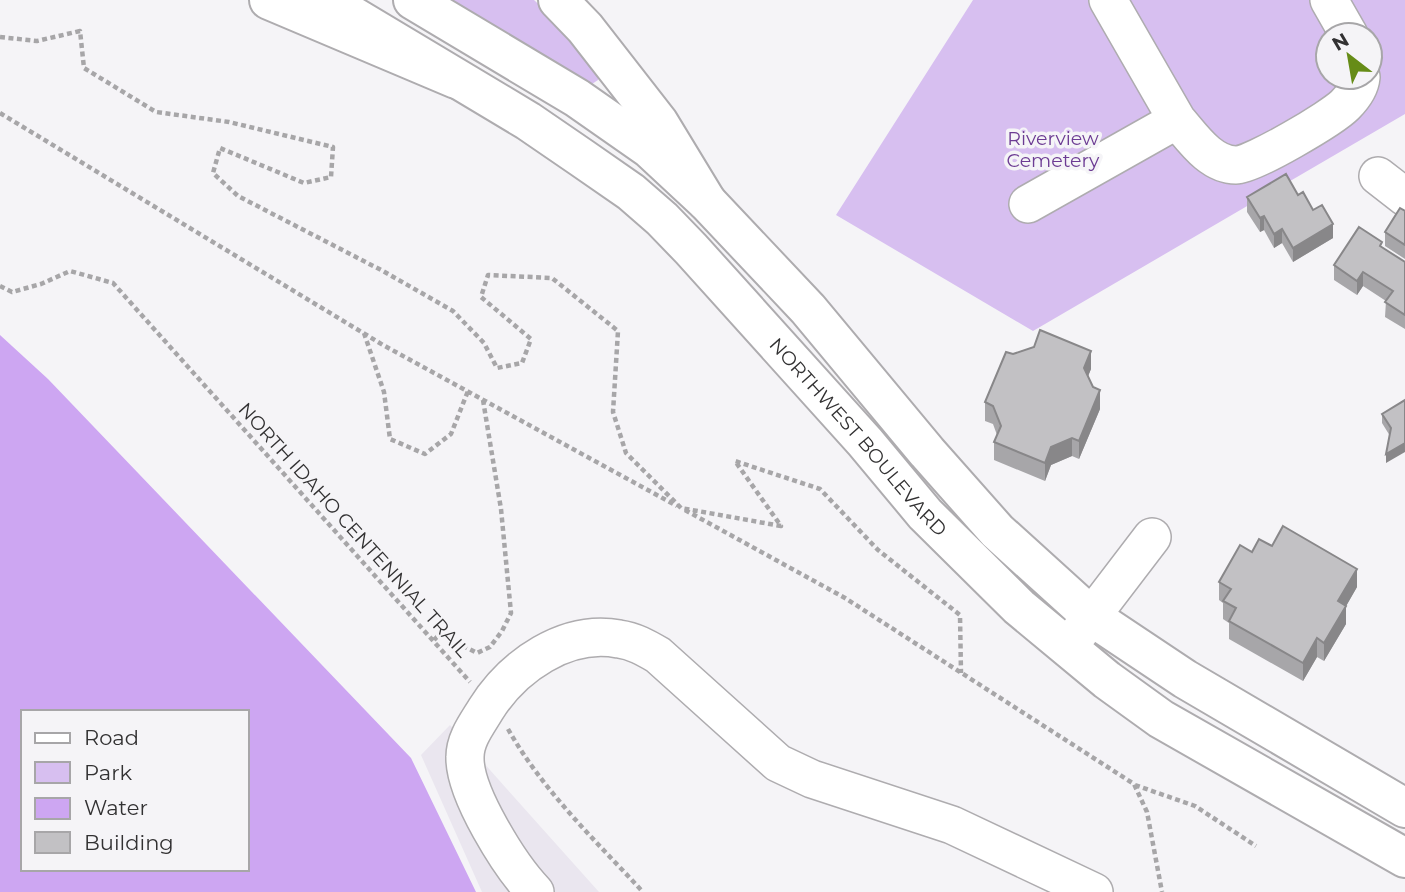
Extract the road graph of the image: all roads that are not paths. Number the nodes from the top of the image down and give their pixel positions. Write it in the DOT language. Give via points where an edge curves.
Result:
graph roads {
  1 [pos="269,0"];
  2 [pos="326,0"];
  3 [pos="413,0"];
  4 [pos="558,0"];
  5 [pos="1108,0"];
  6 [pos="1329,0"];
  7 [pos="1341,21"];
  8 [pos="456,79"];
  9 [pos="1357,91"];
  10 [pos="1177,120"];
  11 [pos="707,202"];
  12 [pos="1028,205"];
  13 [pos="1152,537"];
  14 [pos="1092,617"];
  15 [pos="1068,647"];
  16 [pos="1405,808"];
  17 [pos="1405,858"];
  18 [pos="535,892"];
  19 [pos="1094,892"];
  1 -- 8 [label="main road"];
  2 -- 8 [label="main road, NORTHWEST BOULEVARD"];
  3 -- 11 [label="main road" via="617,124"];
  4 -- 11 [label="main road" via="659,123"];
  5 -- 10 [label="lane"];
  6 -- 7 [label="lane"];
  8 -- 15 [label="main road, NORTHWEST BOULEVARD" via="528,121 662,219 925,514 1019,607"];
  9 -- 10 [label="lane" via="1340,110 1254,161 1235,165 1217,160"];
  10 -- 12 [label="lane"];
  11 -- 14 [label="main road" via="808,309 997,531"];
  13 -- 14 [label="lane"];
  14 -- 15 [label="lane"];
  14 -- 16 [label="main road" via="1196,686"];
  15 -- 17 [label="main road, NORTHWEST BOULEVARD" via="1161,719"];
  18 -- 19 [label="lane" via="506,854 474,793 464,756 471,733 489,704 519,670 541,655 590,638 618,638 658,655 778,763 812,779 952,825"];
}
